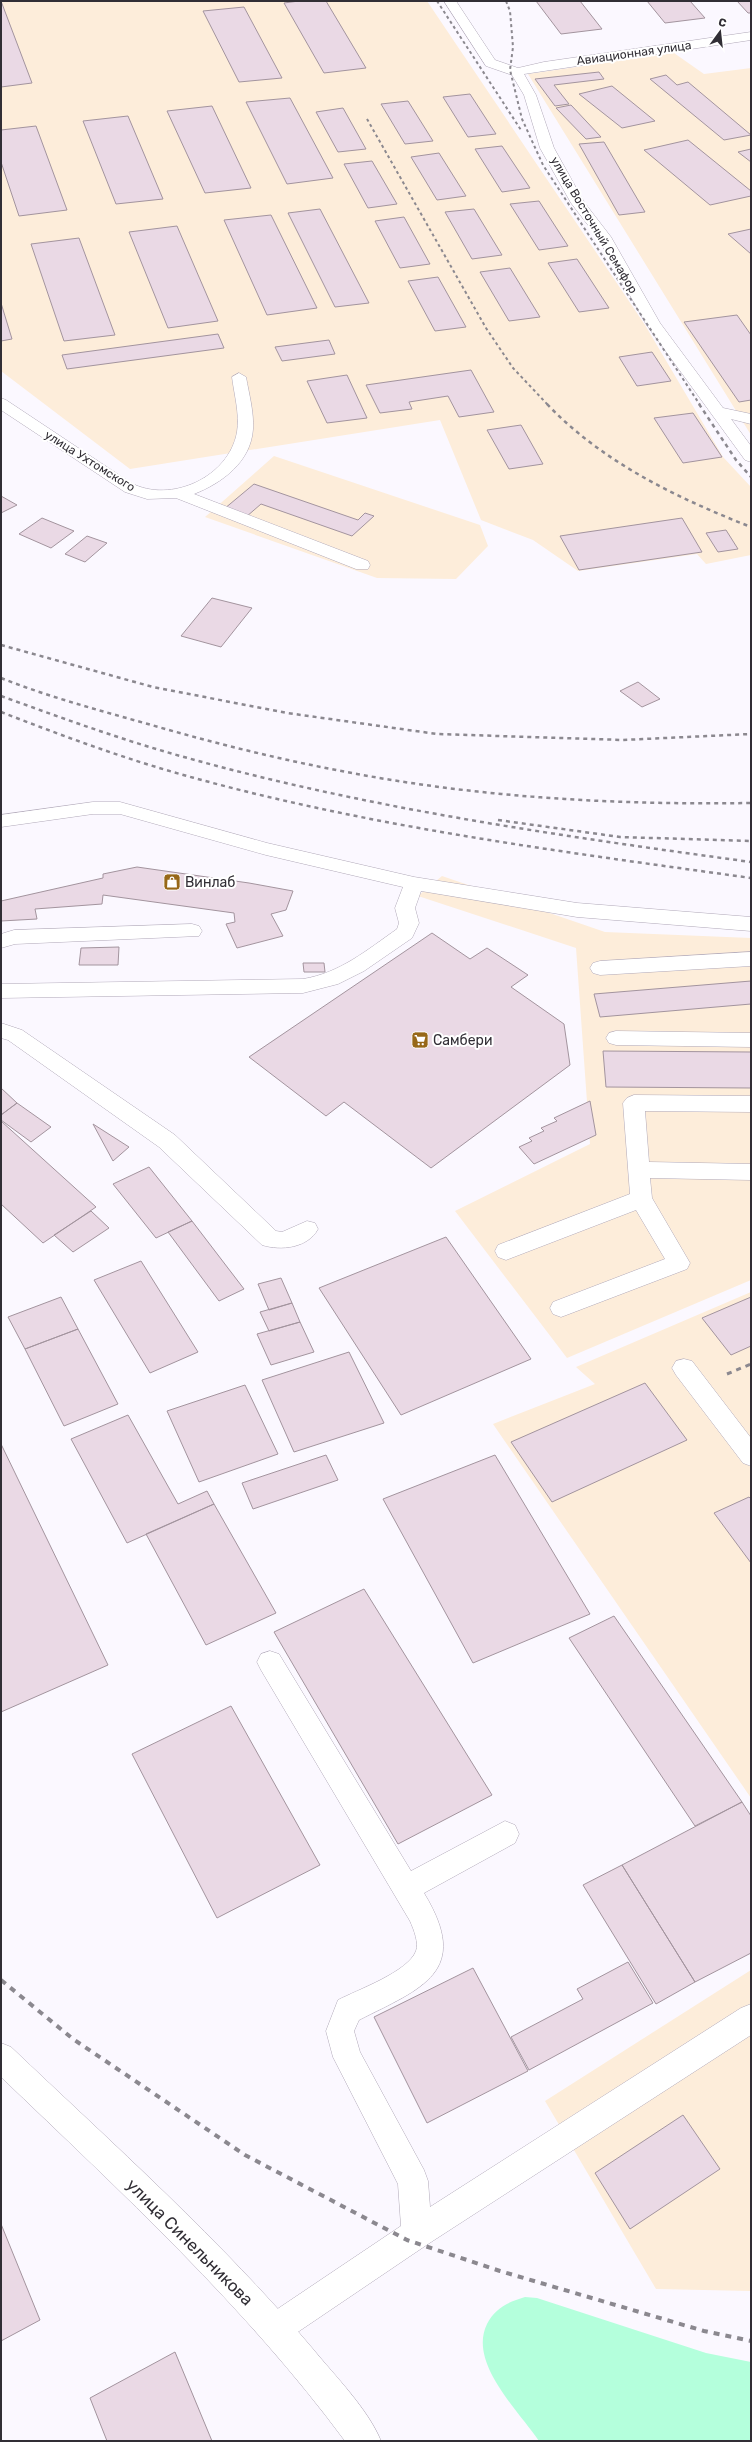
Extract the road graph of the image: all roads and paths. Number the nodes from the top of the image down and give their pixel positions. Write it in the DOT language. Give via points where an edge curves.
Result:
graph roads {
  1 [pos="450,1"];
  2 [pos="751,36"];
  3 [pos="517,72"];
  4 [pos="239,376"];
  5 [pos="1,403"];
  6 [pos="719,412"];
  7 [pos="751,419"];
  8 [pos="751,458"];
  9 [pos="177,493"];
  10 [pos="362,566"];
  11 [pos="1,822"];
  12 [pos="414,883"];
  13 [pos="751,924"];
  14 [pos="192,931"];
  15 [pos="1,941"];
  16 [pos="751,959"];
  17 [pos="600,968"];
  18 [pos="1,991"];
  19 [pos="1,1030"];
  20 [pos="616,1038"];
  21 [pos="751,1040"];
  22 [pos="751,1104"];
  23 [pos="639,1170"];
  24 [pos="751,1172"];
  25 [pos="641,1199"];
  26 [pos="307,1229"];
  27 [pos="506,1251"];
  28 [pos="561,1308"];
  29 [pos="684,1368"];
  30 [pos="751,1456"];
  31 [pos="270,1662"];
  32 [pos="505,1834"];
  33 [pos="405,1889"];
  34 [pos="751,2018"];
  35 [pos="1,2057"];
  36 [pos="417,2233"];
  37 [pos="275,2329"];
  38 [pos="365,2441"];
  1 -- 3 [label="street" via="490,63"];
  2 -- 3 [label="street, Авиационная улица"];
  3 -- 6 [label="street, улица Восточный Семафор" via="530,95 547,148 578,203 604,237 653,324"];
  4 -- 9 [label="street, улица Ухтомского" via="245,432 235,460 225,472 209,482"];
  5 -- 9 [label="street, улица Ухтомского" via="131,489 151,494"];
  6 -- 7 [label="street"];
  6 -- 8 [label="street, улица Восточный Семафор"];
  9 -- 10 [label="street"];
  11 -- 12 [label="street" via="93,808 120,808 266,849"];
  12 -- 13 [label="street" via="577,910"];
  12 -- 18 [label="street" via="406,908 409,923 405,934 345,974 320,984"];
  14 -- 15 [label="street" via="14,937"];
  16 -- 17 [label="street"];
  19 -- 26 [label="street" via="16,1035 166,1141 270,1239 285,1241"];
  20 -- 21 [label="street"];
  22 -- 23 [label="street" via="634,1103"];
  23 -- 24 [label="street"];
  23 -- 25 [label="street"];
  25 -- 27 [label="street"];
  25 -- 28 [label="street" via="679,1263"];
  29 -- 30 [label="street"];
  31 -- 33 [label="street"];
  32 -- 33 [label="street"];
  33 -- 36 [label="street" via="420,1912 428,1931 431,1950 425,1966 412,1978 348,2010 340,2031 347,2057 413,2181"];
  34 -- 36 [label="street"];
  35 -- 37 [label="street, улица Синельникова" via="122,2172"];
  36 -- 37 [label="street"];
  37 -- 38 [label="street, улица Синельникова"];
}
